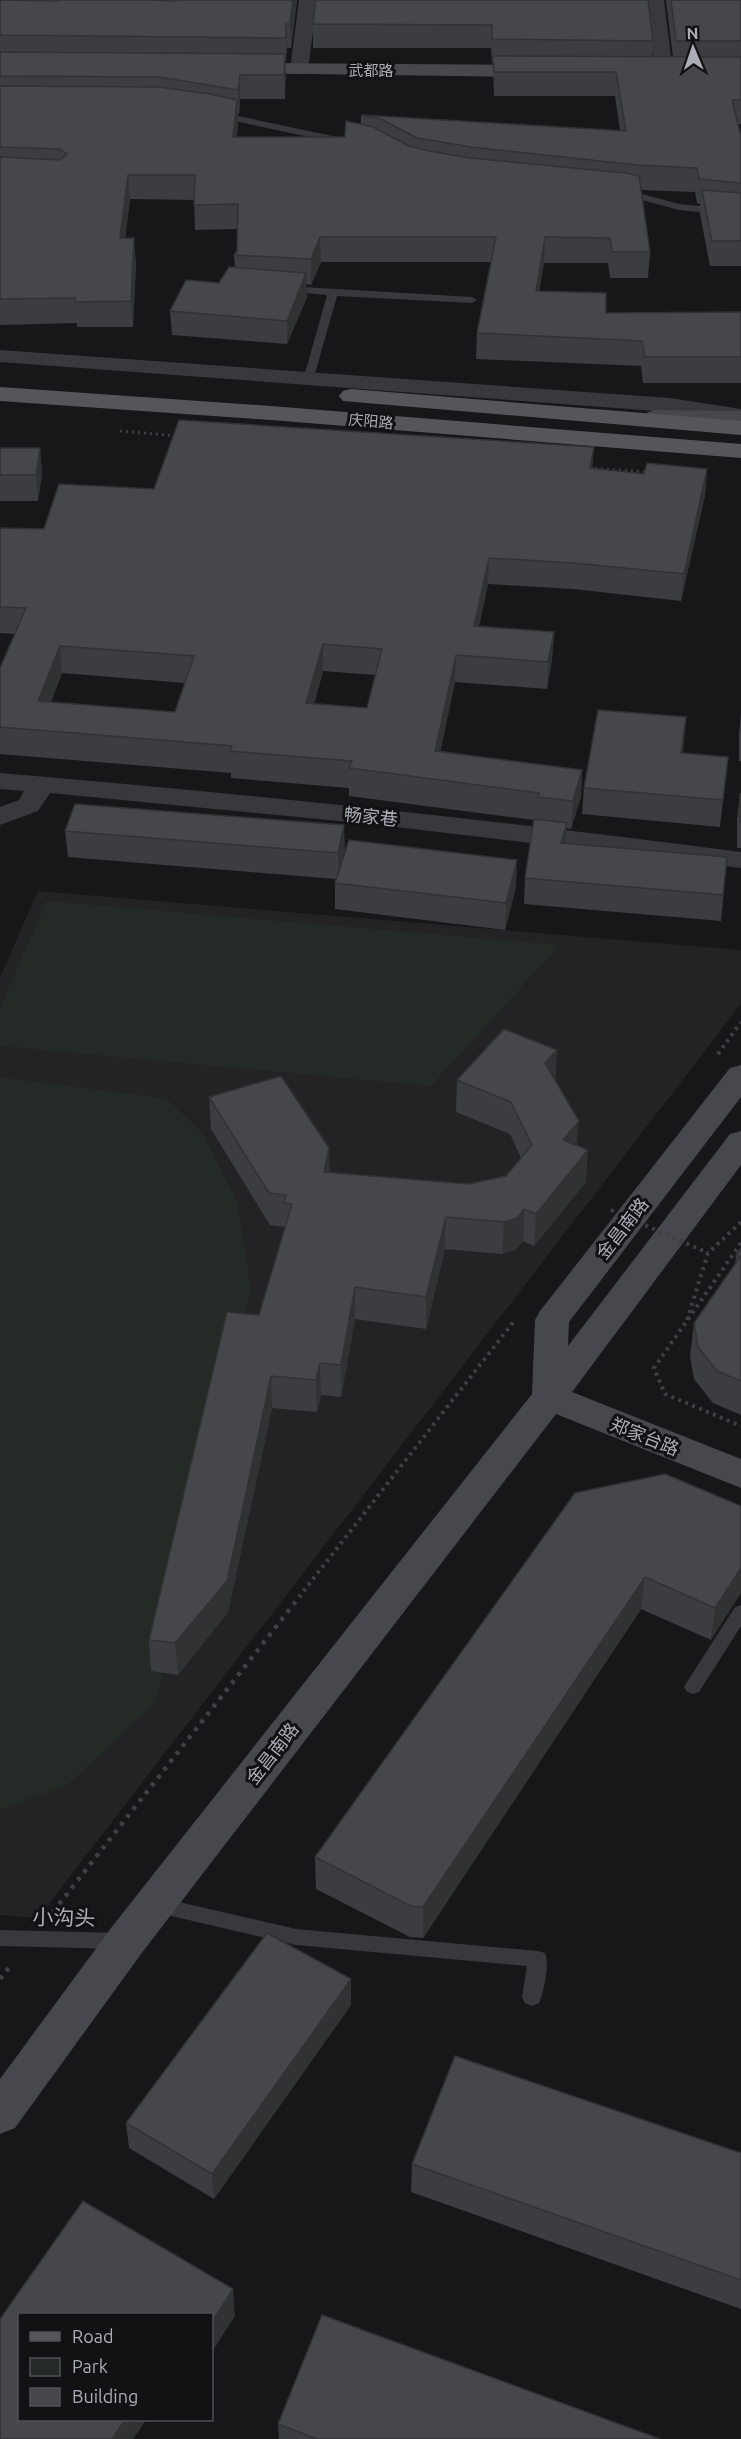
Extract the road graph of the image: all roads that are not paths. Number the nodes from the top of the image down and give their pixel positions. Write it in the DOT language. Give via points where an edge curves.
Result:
graph roads {
  1 [pos="308,0"];
  2 [pos="655,0"];
  3 [pos="228,66"];
  4 [pos="299,66"];
  5 [pos="558,68"];
  6 [pos="674,68"];
  7 [pos="640,69"];
  8 [pos="211,113"];
  9 [pos="356,143"];
  10 [pos="615,191"];
  11 [pos="741,213"];
  12 [pos="275,289"];
  13 [pos="333,293"];
  14 [pos="472,300"];
  15 [pos="0,356"];
  16 [pos="0,373"];
  17 [pos="309,377"];
  18 [pos="0,394"];
  19 [pos="622,417"];
  20 [pos="741,417"];
  21 [pos="741,428"];
  22 [pos="741,451"];
  23 [pos="0,781"];
  24 [pos="40,784"];
  25 [pos="0,816"];
  26 [pos="741,860"];
  27 [pos="728,1066"];
  28 [pos="741,1142"];
  29 [pos="549,1397"];
  30 [pos="741,1474"];
  31 [pos="741,1612"];
  32 [pos="693,1687"];
  33 [pos="154,1904"];
  34 [pos="0,1938"];
  35 [pos="126,1941"];
  36 [pos="531,1997"];
  37 [pos="0,2114"];
  1 -- 4 [label="street"];
  2 -- 6 [label="street"];
  3 -- 4 [label="street, 武都路"];
  4 -- 5 [label="street, 武都路"];
  6 -- 7 [label="street"];
  8 -- 9 [label="lane"];
  10 -- 11 [label="lane" via="679,207"];
  12 -- 13 [label="lane"];
  13 -- 14 [label="lane"];
  13 -- 17 [label="lane"];
  15 -- 17 [label="street"];
  16 -- 19 [label="main road, 庆阳路"];
  17 -- 20 [label="street" via="670,405"];
  18 -- 22 [label="main road, 庆阳路"];
  19 -- 20 [label="street"];
  19 -- 21 [label="main road, 庆阳路"];
  23 -- 24 [label="street, 畅家巷"];
  24 -- 25 [label="street" via="34,802"];
  24 -- 26 [label="street, 畅家巷" via="219,799"];
  27 -- 29 [label="street, 金昌南路" via="552,1320"];
  28 -- 29 [label="street, 金昌南路"];
  29 -- 30 [label="street, 郑家台路"];
  29 -- 33 [label="street, 金昌南路"];
  31 -- 32 [label="lane"];
  33 -- 35 [label="street, 金昌南路"];
  33 -- 36 [label="lane" via="296,1937 538,1959"];
  34 -- 35 [label="lane, 小沟头"];
  35 -- 37 [label="street, 金昌南路"];
}
